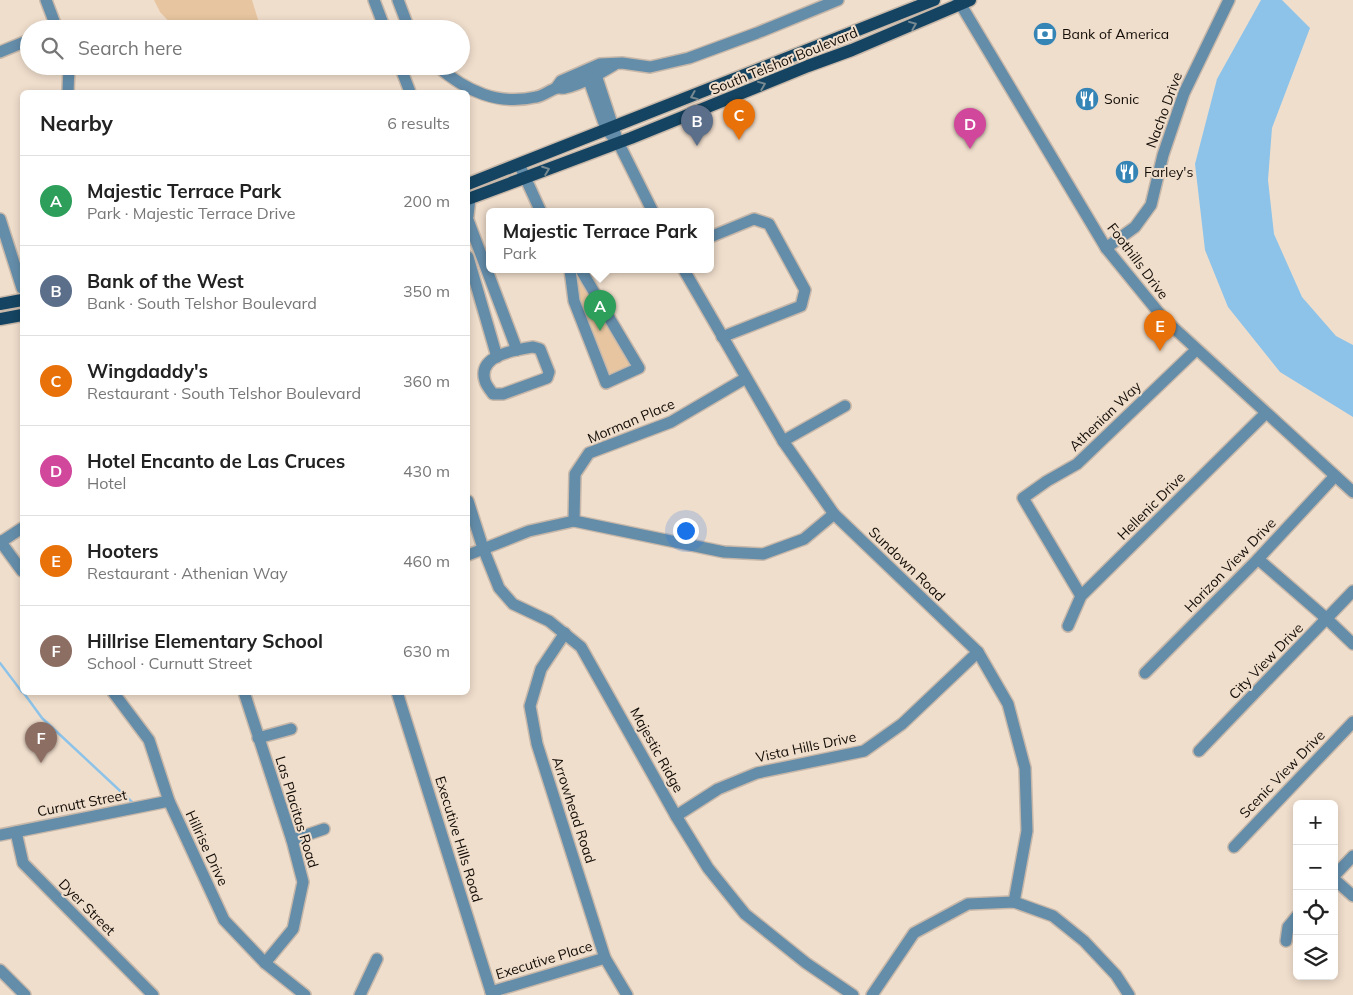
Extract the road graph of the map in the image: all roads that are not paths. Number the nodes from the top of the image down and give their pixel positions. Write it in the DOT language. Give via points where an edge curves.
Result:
graph roads {
  1 [pos="46,0"];
  2 [pos="374,0"];
  3 [pos="398,0"];
  4 [pos="838,0"];
  5 [pos="934,0"];
  6 [pos="1229,0"];
  7 [pos="963,2"];
  8 [pos="54,20"];
  9 [pos="382,20"];
  10 [pos="406,20"];
  11 [pos="20,44"];
  12 [pos="0,52"];
  13 [pos="615,64"];
  14 [pos="591,73"];
  15 [pos="69,75"];
  16 [pos="403,75"];
  17 [pos="448,75"];
  18 [pos="571,85"];
  19 [pos="556,88"];
  20 [pos="68,90"];
  21 [pos="409,90"];
  22 [pos="599,97"];
  23 [pos="610,128"];
  24 [pos="618,142"];
  25 [pos="519,164"];
  26 [pos="524,178"];
  27 [pos="470,183"];
  28 [pos="470,199"];
  29 [pos="539,208"];
  30 [pos="651,208"];
  31 [pos="0,219"];
  32 [pos="470,225"];
  33 [pos="714,235"];
  34 [pos="1106,248"];
  35 [pos="470,264"];
  36 [pos="486,268"];
  37 [pos="488,273"];
  38 [pos="570,273"];
  39 [pos="583,273"];
  40 [pos="686,273"];
  41 [pos="20,282"];
  42 [pos="20,300"];
  43 [pos="0,304"];
  44 [pos="20,315"];
  45 [pos="0,319"];
  46 [pos="722,337"];
  47 [pos="517,350"];
  48 [pos="1196,350"];
  49 [pos="497,357"];
  50 [pos="746,378"];
  51 [pos="845,406"];
  52 [pos="1266,413"];
  53 [pos="783,441"];
  54 [pos="1335,476"];
  55 [pos="1353,492"];
  56 [pos="470,507"];
  57 [pos="834,514"];
  58 [pos="574,522"];
  59 [pos="20,529"];
  60 [pos="1,541"];
  61 [pos="483,548"];
  62 [pos="470,553"];
  63 [pos="1258,559"];
  64 [pos="20,568"];
  65 [pos="1353,591"];
  66 [pos="1082,596"];
  67 [pos="1327,619"];
  68 [pos="1068,626"];
  69 [pos="565,633"];
  70 [pos="1353,644"];
  71 [pos="978,652"];
  72 [pos="1145,673"];
  73 [pos="116,695"];
  74 [pos="245,695"];
  75 [pos="398,695"];
  76 [pos="1353,722"];
  77 [pos="292,729"];
  78 [pos="258,738"];
  79 [pos="1199,751"];
  80 [pos="169,801"];
  81 [pos="676,816"];
  82 [pos="324,830"];
  83 [pos="16,832"];
  84 [pos="0,834"];
  85 [pos="292,840"];
  86 [pos="1234,847"];
  87 [pos="1353,856"];
  88 [pos="1338,873"];
  89 [pos="1338,881"];
  90 [pos="1353,896"];
  91 [pos="1014,902"];
  92 [pos="1293,921"];
  93 [pos="1286,940"];
  94 [pos="605,958"];
  95 [pos="377,960"];
  96 [pos="265,963"];
  97 [pos="0,970"];
  98 [pos="492,993"];
  99 [pos="25,995"];
  100 [pos="152,995"];
  101 [pos="305,995"];
  102 [pos="360,995"];
  103 [pos="627,995"];
  104 [pos="853,995"];
  105 [pos="872,995"];
  106 [pos="1128,995"];
  1 -- 8 [label="street"];
  2 -- 9 [label="street"];
  3 -- 10 [label="street"];
  4 -- 13 [label="street" via="706,53 672,63 650,67"];
  5 -- 23 [label="main road, South Telshor Boulevard, one-way"];
  6 -- 34 [label="street, Nacho Drive" via="1184,93 1163,155 1151,205 1135,227"];
  24 -- 7 [label="main road, South Telshor Boulevard, one-way"];
  7 -- 34 [label="street, Foothills Drive"];
  11 -- 12 [label="street"];
  13 -- 14 [label="street"];
  13 -- 22 [label="street"];
  14 -- 18 [label="street"];
  14 -- 19 [label="street" via="561,81"];
  14 -- 22 [label="street"];
  15 -- 20 [label="street"];
  16 -- 21 [label="street"];
  17 -- 19 [label="street" via="482,94 503,100 538,97"];
  18 -- 19 [label="street"];
  18 -- 22 [label="street"];
  22 -- 23 [label="street"];
  23 -- 24 [label="street"];
  23 -- 25 [label="main road, South Telshor Boulevard"];
  26 -- 24 [label="main road, South Telshor Boulevard, one-way"];
  24 -- 30 [label="street"];
  25 -- 26 [label="street"];
  25 -- 27 [label="main road, South Telshor Boulevard"];
  26 -- 28 [label="main road, South Telshor Boulevard"];
  26 -- 29 [label="street"];
  31 -- 41 [label="street"];
  32 -- 36 [label="street"];
  33 -- 46 [label="street" via="754,219 769,224 805,290 801,306"];
  34 -- 48 [label="street, Foothills Drive" via="1164,320"];
  35 -- 49 [label="street"];
  37 -- 47 [label="street"];
  38 -- 39 [label="street" via="574,301 606,383 639,368"];
  40 -- 46 [label="street, Sundown Road"];
  42 -- 43 [label="main road"];
  44 -- 45 [label="main road"];
  46 -- 50 [label="street, Sundown Road"];
  47 -- 49 [label="street"];
  47 -- 49 [label="street" via="540,349 549,372 547,378 503,394 493,394 484,380 485,366"];
  48 -- 52 [label="street, Foothills Drive"];
  48 -- 66 [label="street, Athenian Way" via="1077,464 1023,498"];
  50 -- 53 [label="street, Sundown Road"];
  50 -- 58 [label="street, Morman Place" via="671,422 589,453 574,474"];
  51 -- 53 [label="street"];
  52 -- 54 [label="street, Foothills Drive"];
  52 -- 66 [label="street, Hellenic Drive"];
  53 -- 57 [label="street, Sundown Road"];
  54 -- 55 [label="street, Foothills Drive"];
  54 -- 63 [label="street, Horizon View Drive"];
  56 -- 61 [label="street, Majestic Ridge"];
  57 -- 58 [label="street" via="804,539 764,554 724,552"];
  57 -- 71 [label="street, Sundown Road"];
  58 -- 61 [label="street" via="529,531"];
  59 -- 60 [label="street"];
  60 -- 64 [label="street"];
  61 -- 62 [label="street"];
  61 -- 69 [label="street, Majestic Ridge" via="499,588 513,604 549,621"];
  63 -- 67 [label="street"];
  63 -- 72 [label="street, Horizon View Drive"];
  65 -- 67 [label="street, City View Drive"];
  66 -- 68 [label="street, Hellenic Drive"];
  67 -- 70 [label="street"];
  67 -- 79 [label="street, City View Drive"];
  69 -- 81 [label="street, Majestic Ridge" via="582,647 592,663"];
  69 -- 94 [label="street, Arrowhead Road" via="541,669 530,706 537,744"];
  71 -- 81 [label="street, Vista Hills Drive" via="902,724 864,751 757,772 718,789"];
  71 -- 91 [label="street, Sundown Road" via="1008,704 1025,768 1027,831"];
  73 -- 80 [label="street, Hillrise Drive" via="149,740"];
  74 -- 78 [label="street, Las Placitas Road"];
  75 -- 98 [label="street, Executive Hills Road"];
  76 -- 86 [label="street, Scenic View Drive"];
  77 -- 78 [label="street"];
  78 -- 85 [label="street, Las Placitas Road"];
  80 -- 83 [label="street, Curnutt Street"];
  80 -- 96 [label="street, Hillrise Drive" via="224,920"];
  81 -- 104 [label="street, Majestic Ridge" via="708,868 746,914 806,963"];
  82 -- 85 [label="street"];
  83 -- 84 [label="street, Curnutt Street"];
  83 -- 100 [label="street, Dyer Street" via="23,863"];
  85 -- 96 [label="street, Las Placitas Road" via="303,882 293,929"];
  87 -- 88 [label="street"];
  89 -- 90 [label="street"];
  91 -- 105 [label="street" via="968,904 914,933"];
  91 -- 106 [label="street" via="1053,916 1076,934 1116,975"];
  92 -- 93 [label="street" via="1288,927"];
  94 -- 98 [label="street, Executive Place"];
  94 -- 103 [label="street, Arrowhead Road"];
  95 -- 102 [label="street"];
  96 -- 101 [label="street, Hillrise Drive"];
  97 -- 99 [label="street"];
}
